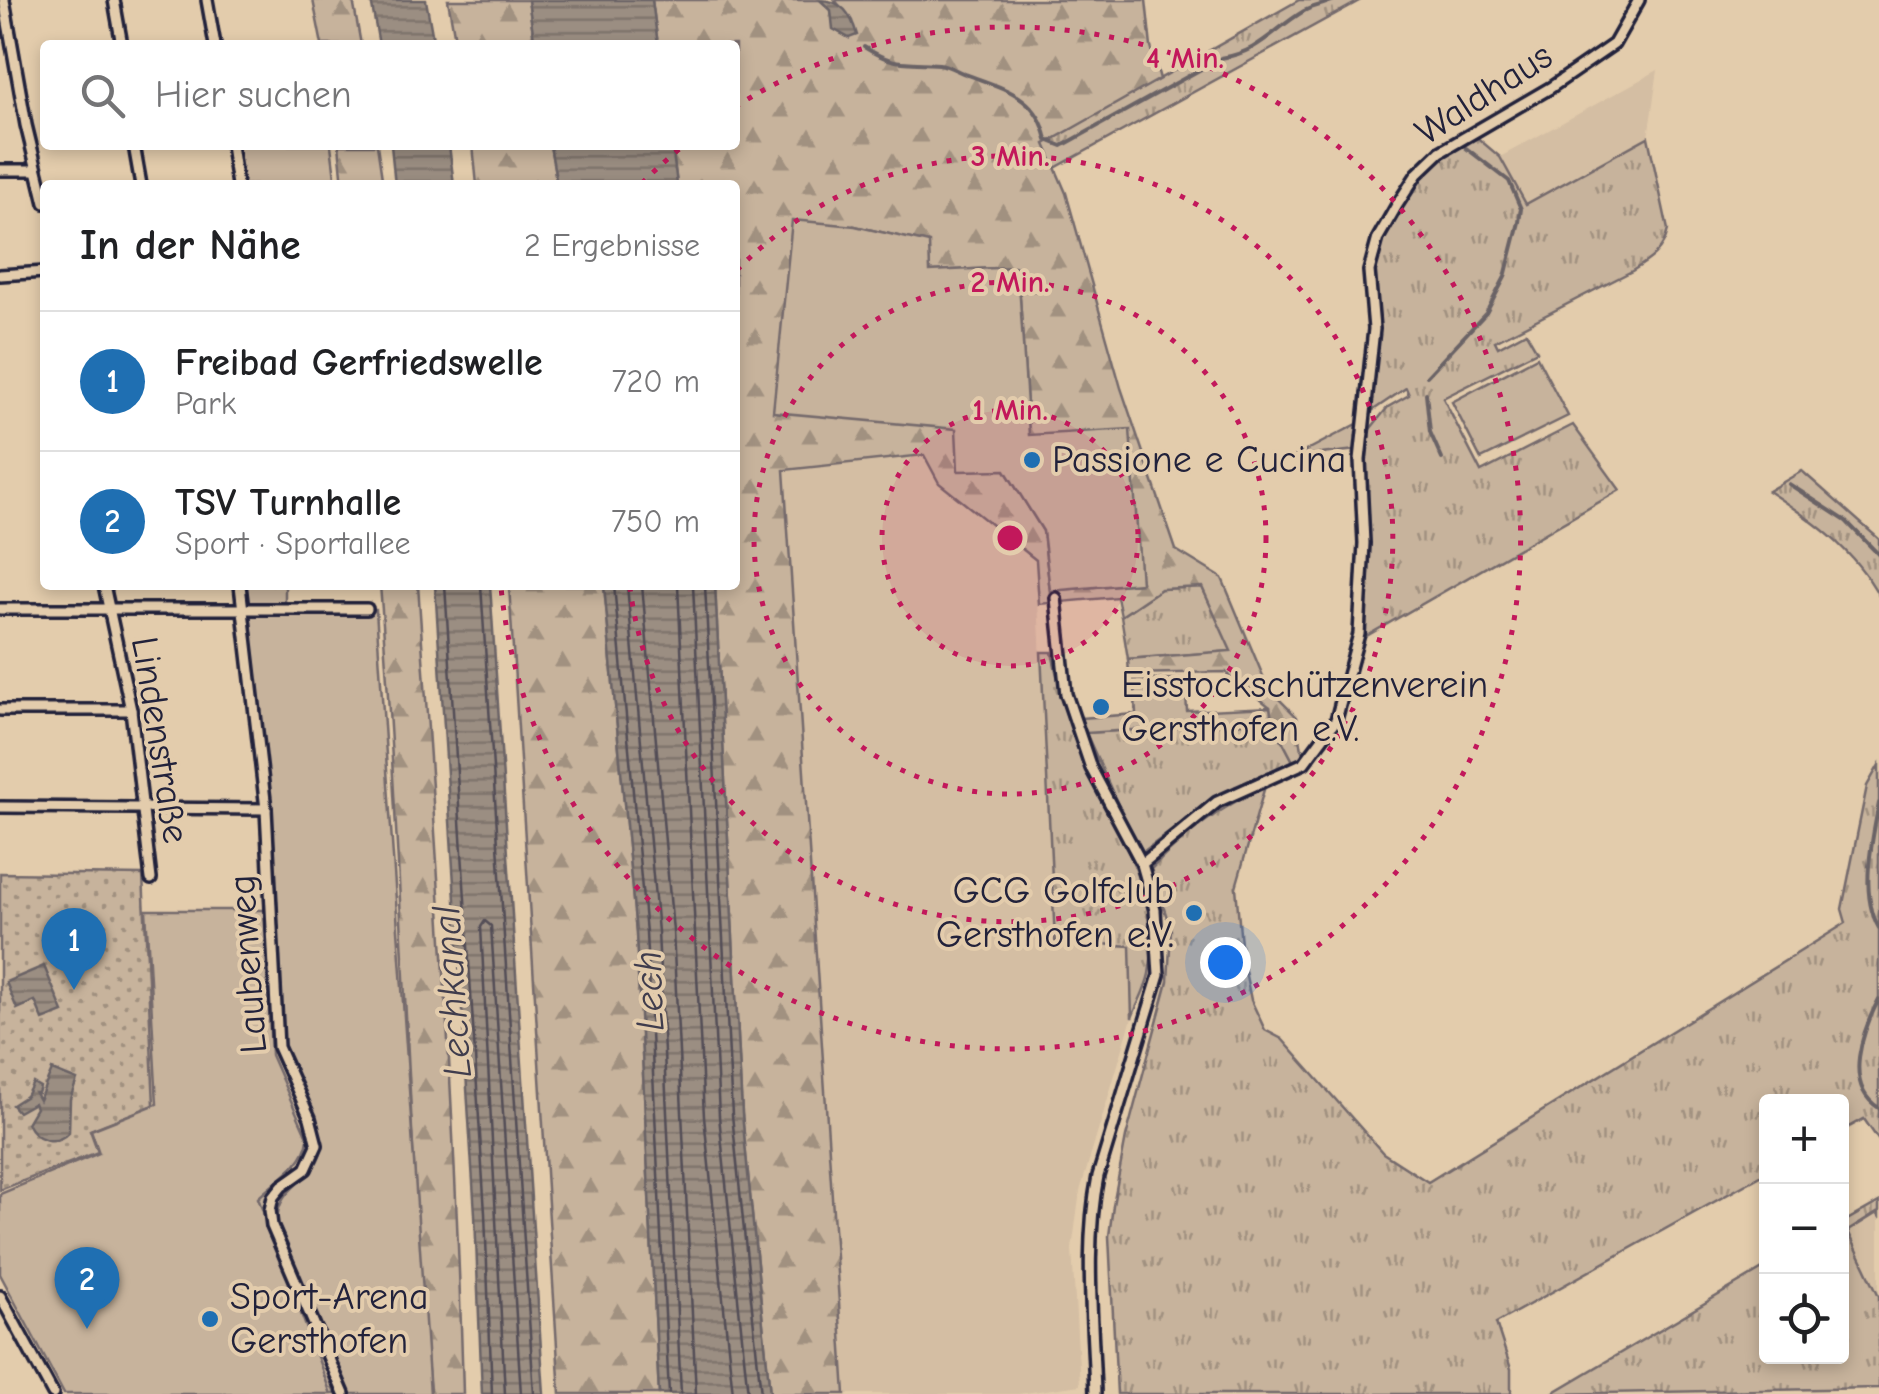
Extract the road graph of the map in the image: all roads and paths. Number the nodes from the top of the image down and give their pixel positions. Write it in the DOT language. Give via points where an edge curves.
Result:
graph roads {
  1 [pos="4,0"];
  2 [pos="114,0"];
  3 [pos="206,0"];
  4 [pos="1638,0"];
  5 [pos="4,27"];
  6 [pos="121,40"];
  7 [pos="213,40"];
  8 [pos="135,150"];
  9 [pos="232,150"];
  10 [pos="0,170"];
  11 [pos="35,170"];
  12 [pos="140,180"];
  13 [pos="236,180"];
  14 [pos="40,186"];
  15 [pos="40,272"];
  16 [pos="0,275"];
  17 [pos="105,590"];
  18 [pos="241,590"];
  19 [pos="1056,598"];
  20 [pos="367,608"];
  21 [pos="0,609"];
  22 [pos="108,610"];
  23 [pos="243,610"];
  24 [pos="0,710"];
  25 [pos="131,710"];
  26 [pos="0,808"];
  27 [pos="144,808"];
  28 [pos="266,809"];
  29 [pos="1142,864"];
  30 [pos="151,879"];
  31 [pos="0,1296"];
  32 [pos="53,1394"];
  33 [pos="344,1394"];
  34 [pos="1094,1394"];
  1 -- 5 [label="street"];
  2 -- 6 [label="street"];
  3 -- 7 [label="street"];
  4 -- 29 [label="street, Waldhaus" via="1614,44 1440,152 1396,205 1369,270 1373,359 1360,460 1359,634 1336,720 1304,762 1217,802"];
  5 -- 11 [label="street"];
  8 -- 12 [label="street"];
  9 -- 13 [label="street"];
  10 -- 11 [label="street"];
  11 -- 14 [label="street"];
  15 -- 16 [label="street"];
  17 -- 22 [label="street, Lindenstraße"];
  18 -- 23 [label="street, Laubenweg"];
  19 -- 29 [label="street" via="1066,694 1091,768"];
  20 -- 23 [label="street"];
  21 -- 22 [label="street"];
  22 -- 23 [label="street"];
  22 -- 25 [label="street, Lindenstraße"];
  23 -- 28 [label="street, Laubenweg"];
  24 -- 25 [label="street"];
  25 -- 27 [label="street, Lindenstraße"];
  26 -- 27 [label="street"];
  27 -- 28 [label="street"];
  27 -- 30 [label="street, Lindenstraße"];
  28 -- 33 [label="street, Laubenweg" via="278,1047 317,1145 306,1169 273,1197 272,1226"];
  29 -- 34 [label="street" via="1155,910 1160,975 1093,1200"];
  31 -- 32 [label="street"];
}
